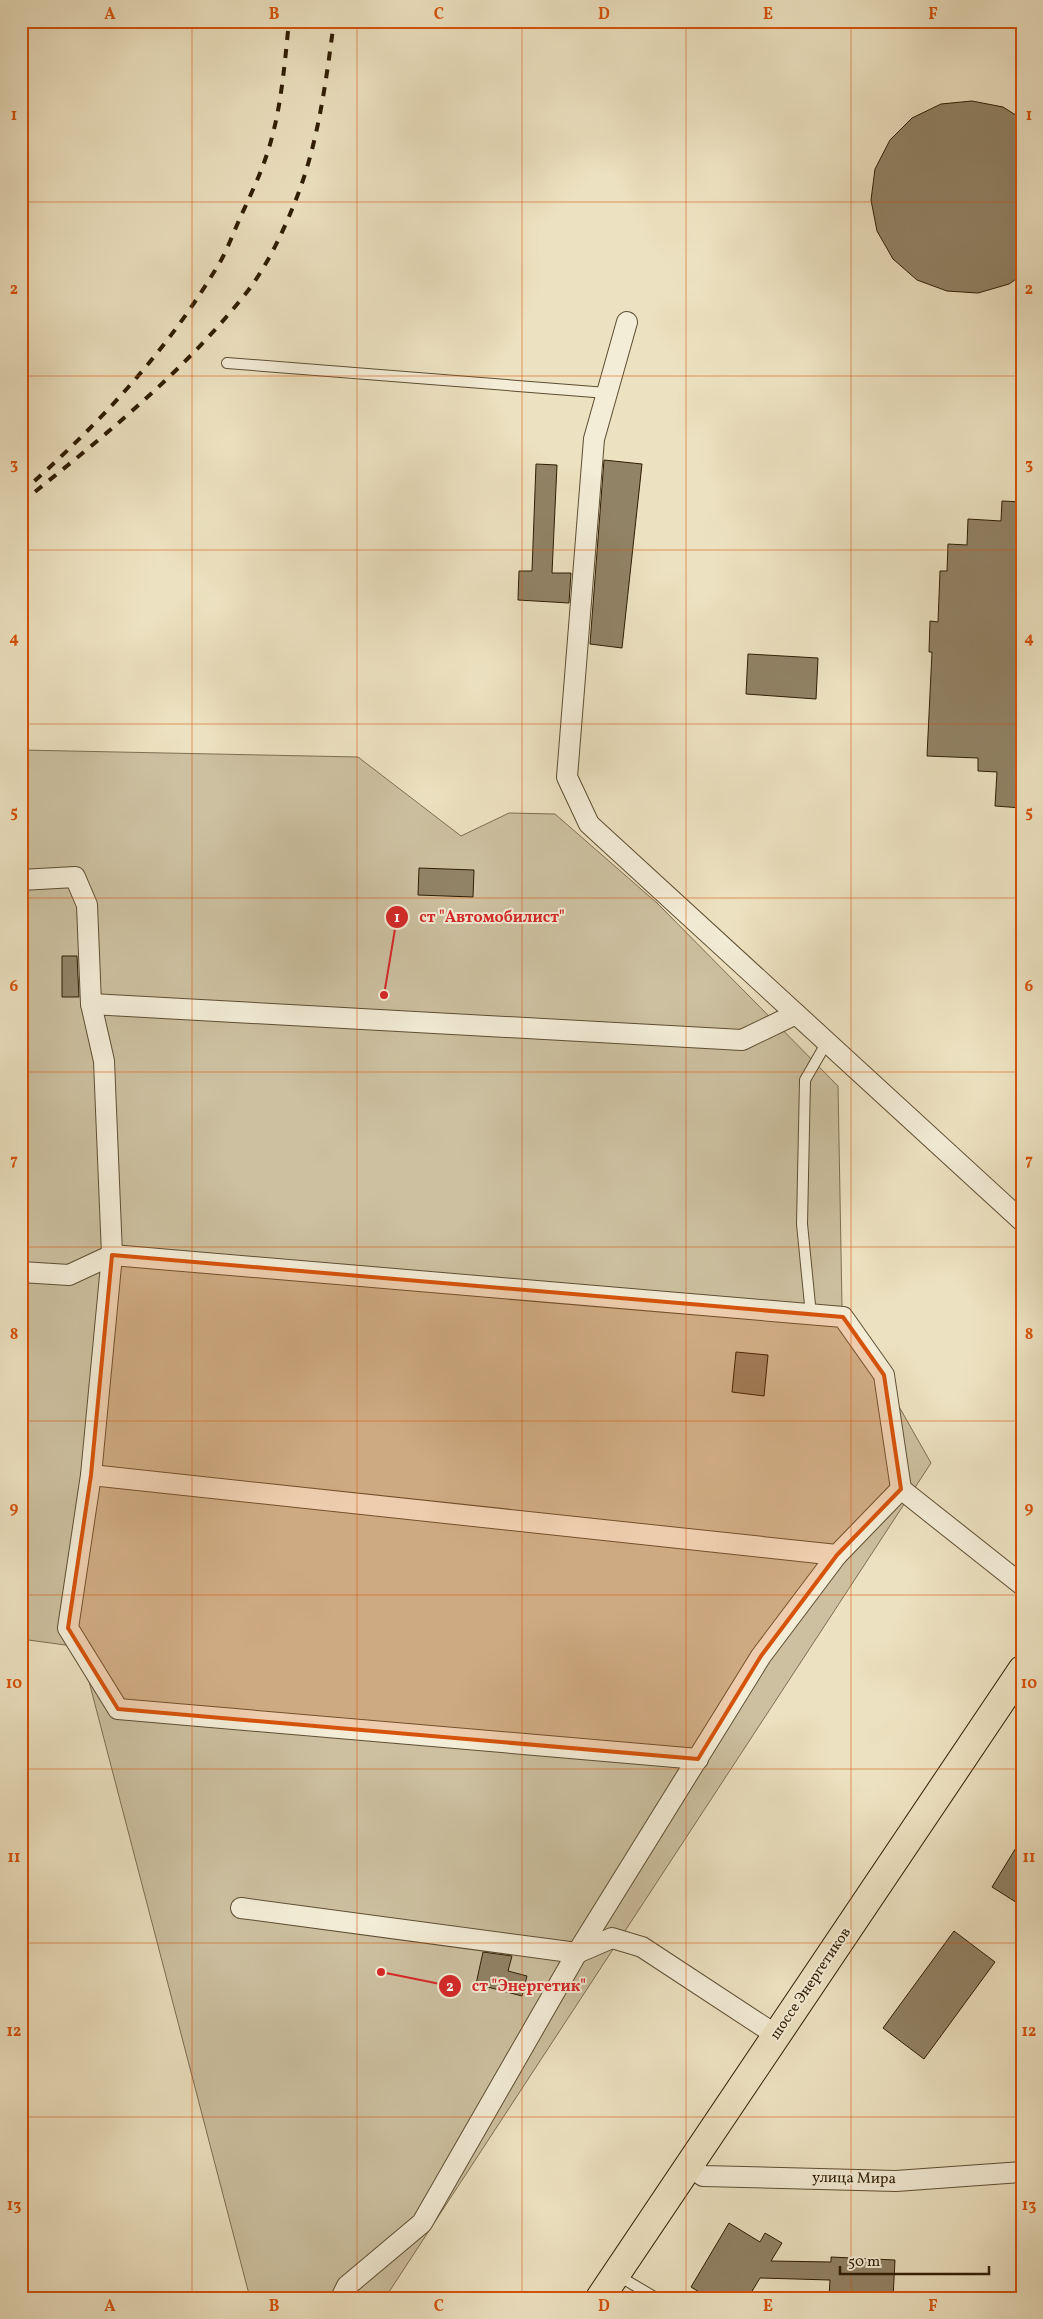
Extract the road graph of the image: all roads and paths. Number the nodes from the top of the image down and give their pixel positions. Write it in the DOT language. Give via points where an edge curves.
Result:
graph roads {
  1 [pos="626,322"];
  2 [pos="227,364"];
  3 [pos="607,392"];
  4 [pos="21,880"];
  5 [pos="91,1004"];
  6 [pos="796,1014"];
  7 [pos="827,1042"];
  8 [pos="1022,1221"];
  9 [pos="112,1255"];
  10 [pos="21,1272"];
  11 [pos="811,1315"];
  12 [pos="91,1475"];
  13 [pos="901,1489"];
  14 [pos="837,1555"];
  15 [pos="1022,1585"];
  16 [pos="1022,1670"];
  17 [pos="698,1759"];
  18 [pos="241,1908"];
  19 [pos="577,1953"];
  20 [pos="776,2035"];
  21 [pos="688,2165"];
  22 [pos="1022,2172"];
  23 [pos="616,2274"];
  24 [pos="341,2298"];
  25 [pos="600,2298"];
  26 [pos="656,2298"];
  1 -- 3 [label="street"];
  2 -- 3 [label="lane"];
  3 -- 6 [label="street" via="594,440 567,777 590,824"];
  4 -- 5 [label="street" via="76,877 87,905"];
  5 -- 6 [label="street" via="742,1040"];
  5 -- 9 [label="street" via="104,1061"];
  6 -- 7 [label="street"];
  7 -- 8 [label="street"];
  7 -- 11 [label="lane" via="805,1080 802,1224"];
  9 -- 10 [label="street" via="69,1275"];
  9 -- 11 [label="street"];
  9 -- 12 [label="street"];
  11 -- 13 [label="street" via="843,1317 884,1375"];
  12 -- 14 [label="street"];
  12 -- 17 [label="street" via="68,1628 118,1709"];
  13 -- 14 [label="street"];
  13 -- 15 [label="street"];
  14 -- 17 [label="street" via="762,1656"];
  16 -- 20 [label="main road, шоссе Энергетиков"];
  17 -- 19 [label="street"];
  18 -- 19 [label="street"];
  19 -- 20 [label="street" via="612,1938 642,1947"];
  19 -- 24 [label="street" via="422,2223 347,2286"];
  20 -- 21 [label="main road, шоссе Энергетиков"];
  21 -- 22 [label="street, улица Мира" via="703,2176 896,2181"];
  21 -- 23 [label="main road, шоссе Энергетиков"];
  23 -- 25 [label="main road, шоссе Энергетиков"];
  23 -- 26 [label="lane"];
}
